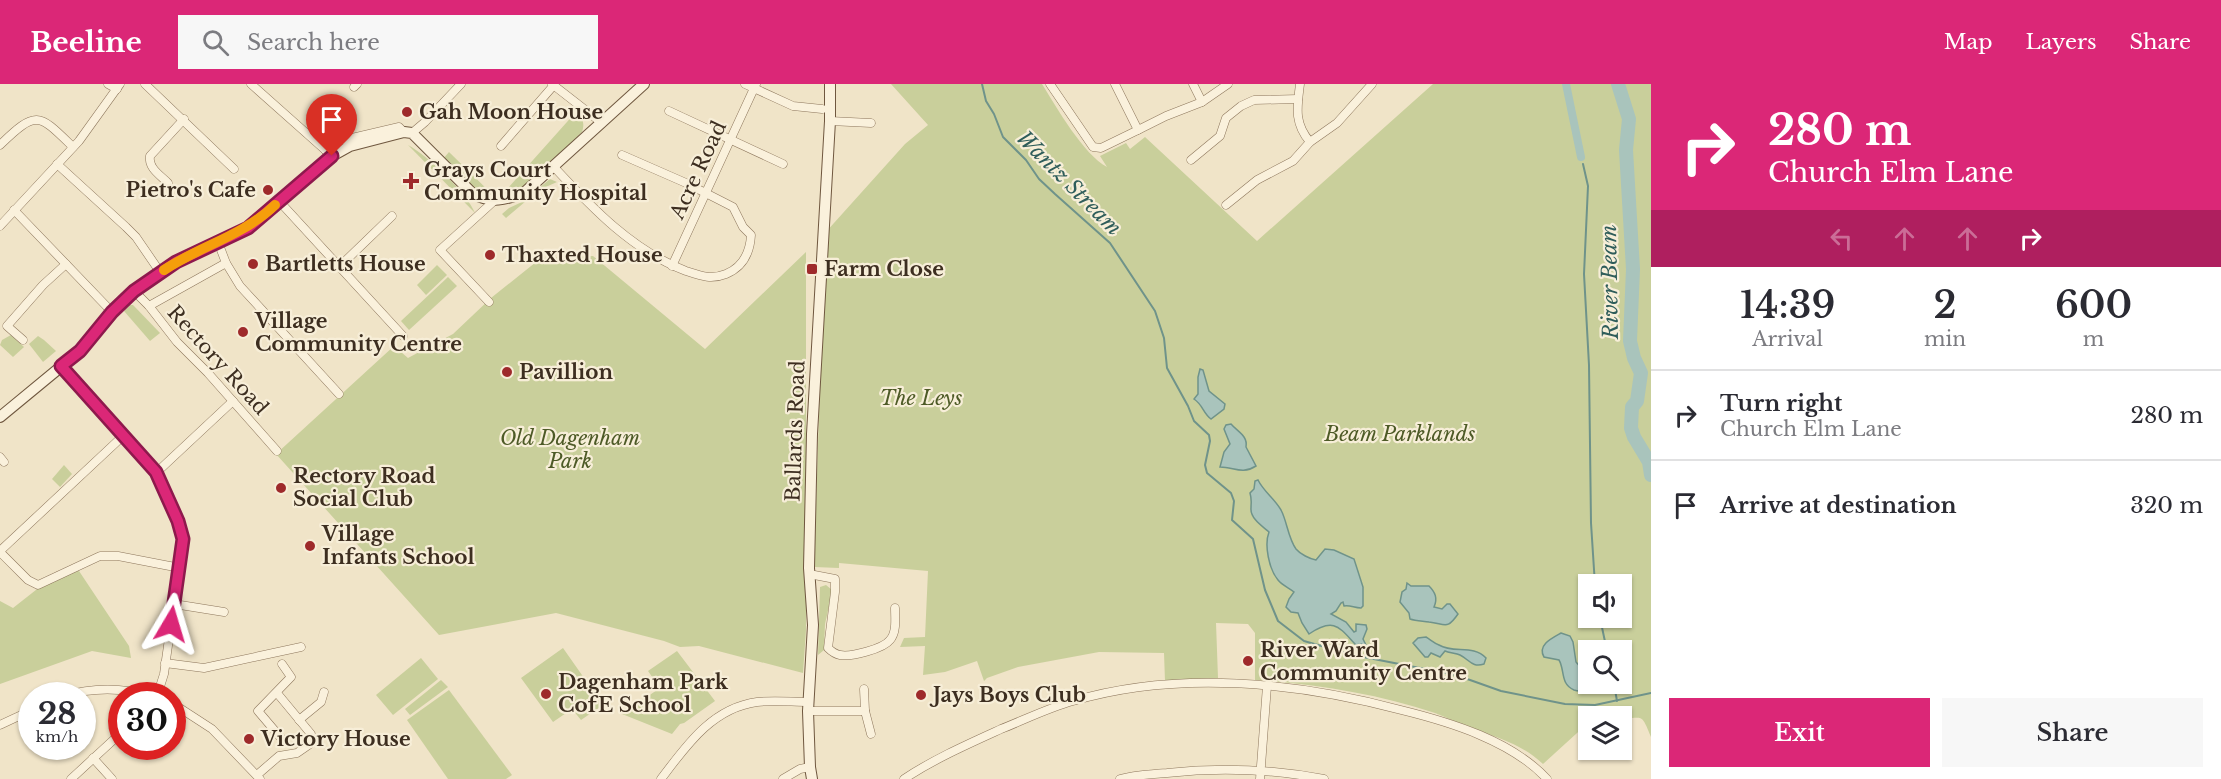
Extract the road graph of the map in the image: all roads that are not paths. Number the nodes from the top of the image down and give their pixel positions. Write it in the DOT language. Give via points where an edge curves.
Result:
graph roads {
  1 [pos="108,84"];
  2 [pos="145,84"];
  3 [pos="251,84"];
  4 [pos="461,84"];
  5 [pos="644,84"];
  6 [pos="745,84"];
  7 [pos="830,84"];
  8 [pos="1050,84"];
  9 [pos="1115,84"];
  10 [pos="1193,84"];
  11 [pos="1228,84"];
  12 [pos="1300,84"];
  13 [pos="1372,84"];
  14 [pos="553,85"];
  15 [pos="119,86"];
  16 [pos="755,86"];
  17 [pos="1298,99"];
  18 [pos="1202,102"];
  19 [pos="822,109"];
  20 [pos="669,111"];
  21 [pos="184,119"];
  22 [pos="830,121"];
  23 [pos="602,123"];
  24 [pos="870,123"];
  25 [pos="1138,130"];
  26 [pos="408,132"];
  27 [pos="730,141"];
  28 [pos="1310,142"];
  29 [pos="0,145"];
  30 [pos="501,146"];
  31 [pos="73,147"];
  32 [pos="329,154"];
  33 [pos="622,155"];
  34 [pos="1191,160"];
  35 [pos="57,164"];
  36 [pos="783,164"];
  37 [pos="554,167"];
  38 [pos="234,169"];
  39 [pos="168,183"];
  40 [pos="704,193"];
  41 [pos="279,201"];
  42 [pos="494,201"];
  43 [pos="1226,206"];
  44 [pos="14,210"];
  45 [pos="392,216"];
  46 [pos="0,226"];
  47 [pos="218,242"];
  48 [pos="226,263"];
  49 [pos="66,264"];
  50 [pos="672,266"];
  51 [pos="339,267"];
  52 [pos="160,272"];
  53 [pos="134,291"];
  54 [pos="489,302"];
  55 [pos="149,306"];
  56 [pos="112,312"];
  57 [pos="403,336"];
  58 [pos="23,340"];
  59 [pos="61,366"];
  60 [pos="339,394"];
  61 [pos="233,401"];
  62 [pos="0,417"];
  63 [pos="123,436"];
  64 [pos="277,451"];
  65 [pos="156,472"];
  66 [pos="0,551"];
  67 [pos="180,568"];
  68 [pos="809,574"];
  69 [pos="174,604"];
  70 [pos="895,608"];
  71 [pos="224,612"];
  72 [pos="301,647"];
  73 [pos="165,663"];
  74 [pos="282,664"];
  75 [pos="162,682"];
  76 [pos="1267,686"];
  77 [pos="864,688"];
  78 [pos="324,692"];
  79 [pos="277,693"];
  80 [pos="808,707"];
  81 [pos="865,711"];
  82 [pos="186,712"];
  83 [pos="18,717"];
  84 [pos="299,720"];
  85 [pos="0,725"];
  86 [pos="871,734"];
  87 [pos="281,738"];
  88 [pos="108,745"];
  89 [pos="96,755"];
  90 [pos="91,760"];
  91 [pos="95,760"];
  92 [pos="810,767"];
  93 [pos="1261,769"];
  94 [pos="259,777"];
  95 [pos="71,779"];
  96 [pos="112,779"];
  97 [pos="661,779"];
  98 [pos="783,779"];
  99 [pos="812,779"];
  100 [pos="904,779"];
  101 [pos="1120,779"];
  102 [pos="1260,779"];
  103 [pos="1324,779"];
  104 [pos="1547,779"];
  1 -- 15 [label="street"];
  2 -- 21 [label="street"];
  3 -- 32 [label="street"];
  4 -- 26 [label="street" via="425,123"];
  5 -- 23 [label="street"];
  6 -- 16 [label="street"];
  7 -- 22 [label="street, Ballards Road"];
  8 -- 25 [label="street" via="1093,147 1101,148"];
  9 -- 25 [label="street"];
  10 -- 18 [label="street"];
  11 -- 18 [label="street"];
  12 -- 17 [label="street"];
  13 -- 28 [label="street" via="1337,123"];
  14 -- 23 [label="street"];
  14 -- 30 [label="street"];
  15 -- 31 [label="street"];
  16 -- 19 [label="street" via="794,106"];
  16 -- 27 [label="street, Acre Road"];
  17 -- 28 [label="street" via="1297,120"];
  17 -- 34 [label="street" via="1254,100 1241,105 1226,118 1220,136"];
  18 -- 25 [label="street"];
  20 -- 27 [label="street"];
  21 -- 38 [label="street"];
  21 -- 39 [label="street" via="149,160"];
  22 -- 24 [label="street"];
  22 -- 68 [label="street, Ballards Road" via="814,380"];
  23 -- 37 [label="street"];
  26 -- 32 [label="street"];
  26 -- 42 [label="street" via="472,193"];
  27 -- 36 [label="street"];
  27 -- 40 [label="street, Acre Road"];
  28 -- 43 [label="street" via="1293,161 1257,180"];
  29 -- 31 [label="street" via="22,125 38,120 47,122"];
  31 -- 35 [label="street"];
  32 -- 41 [label="street"];
  33 -- 40 [label="street"];
  35 -- 44 [label="street"];
  35 -- 52 [label="street" via="131,232"];
  37 -- 42 [label="street" via="525,192"];
  37 -- 50 [label="street" via="624,234"];
  40 -- 50 [label="street, Acre Road"];
  40 -- 50 [label="street" via="733,207 751,235 745,259 735,270 711,278"];
  41 -- 47 [label="street" via="248,228"];
  41 -- 51 [label="street"];
  42 -- 54 [label="street" via="440,250"];
  44 -- 46 [label="street"];
  44 -- 49 [label="street"];
  45 -- 51 [label="street"];
  47 -- 48 [label="street"];
  47 -- 52 [label="street"];
  48 -- 55 [label="street"];
  48 -- 60 [label="street" via="240,286"];
  49 -- 56 [label="street"];
  49 -- 58 [label="street" via="8,326"];
  51 -- 57 [label="street"];
  52 -- 53 [label="street"];
  53 -- 55 [label="street, Rectory Road"];
  53 -- 56 [label="street"];
  55 -- 61 [label="street, Rectory Road"];
  56 -- 59 [label="street" via="80,351"];
  59 -- 62 [label="street"];
  59 -- 63 [label="street"];
  61 -- 64 [label="street, Rectory Road"];
  61 -- 65 [label="street"];
  63 -- 65 [label="street"];
  63 -- 66 [label="street"];
  65 -- 67 [label="street" via="183,539"];
  66 -- 67 [label="street" via="38,585 100,556"];
  67 -- 69 [label="street"];
  68 -- 70 [label="street" via="835,579 828,648 834,653 843,656 882,646 894,631"];
  68 -- 80 [label="street, Ballards Road" via="813,625"];
  69 -- 71 [label="street"];
  69 -- 73 [label="street"];
  72 -- 73 [label="street" via="204,668"];
  73 -- 75 [label="street"];
  74 -- 79 [label="street" via="291,677"];
  76 -- 93 [label="street"];
  76 -- 100 [label="street" via="1167,684 1072,701 957,749"];
  76 -- 104 [label="street" via="1334,694 1429,717 1519,754"];
  77 -- 81 [label="street"];
  78 -- 84 [label="street" via="321,702"];
  79 -- 84 [label="street"];
  79 -- 87 [label="street" via="258,711"];
  80 -- 81 [label="street"];
  80 -- 92 [label="street, Ballards Road"];
  80 -- 97 [label="street" via="755,702 724,714 692,739"];
  81 -- 86 [label="street"];
  82 -- 94 [label="street" via="212,729"];
  83 -- 85 [label="street"];
  84 -- 94 [label="street" via="311,734 310,744 297,753 279,756"];
  88 -- 89 [label="street"];
  90 -- 95 [label="street"];
  91 -- 96 [label="street"];
  92 -- 98 [label="street"];
  92 -- 99 [label="street, Ballards Road"];
  93 -- 101 [label="street" via="1193,770"];
  93 -- 102 [label="street"];
  93 -- 103 [label="street"];
}
